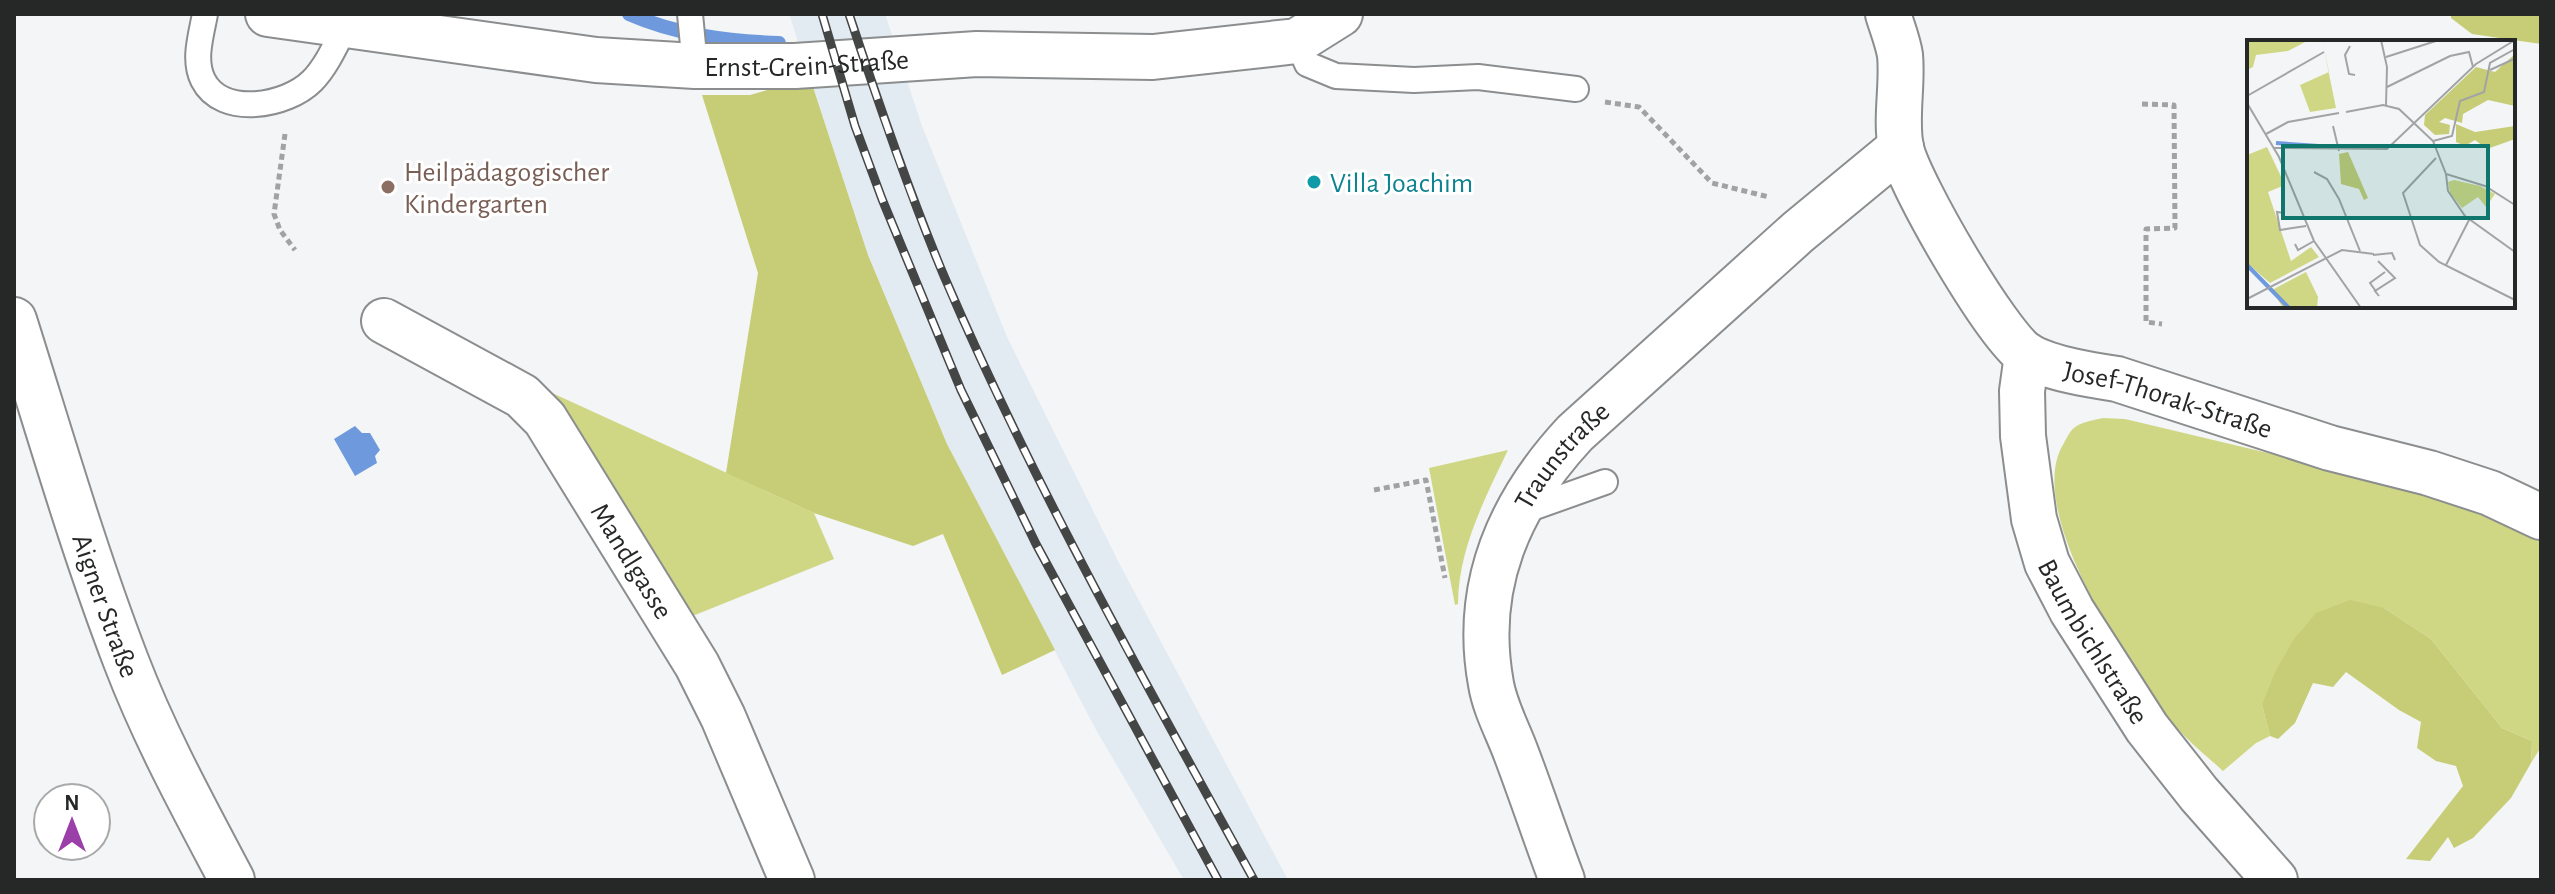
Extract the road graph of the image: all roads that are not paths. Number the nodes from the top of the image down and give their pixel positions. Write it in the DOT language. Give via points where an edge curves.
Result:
graph roads {
  1 [pos="205,14"];
  2 [pos="268,14"];
  3 [pos="690,14"];
  4 [pos="1340,14"];
  5 [pos="1888,14"];
  6 [pos="333,20"];
  7 [pos="1297,41"];
  8 [pos="695,60"];
  9 [pos="1571,88"];
  10 [pos="1901,147"];
  11 [pos="14,320"];
  12 [pos="384,321"];
  13 [pos="2027,355"];
  14 [pos="1605,482"];
  15 [pos="1516,514"];
  16 [pos="2541,517"];
  17 [pos="232,880"];
  18 [pos="792,880"];
  19 [pos="1562,880"];
  20 [pos="2275,880"];
  1 -- 6 [label="lane" via="197,61 202,79 209,90 238,103 288,97 312,81"];
  2 -- 6 [label="street, Ernst-Grein-Straße"];
  3 -- 8 [label="lane"];
  4 -- 7 [label="street, Ernst-Grein-Straße"];
  5 -- 10 [label="street" via="1900,54"];
  6 -- 8 [label="street, Ernst-Grein-Straße" via="596,60"];
  7 -- 8 [label="street, Ernst-Grein-Straße" via="1153,57 977,54 795,66"];
  7 -- 9 [label="lane" via="1307,64 1336,76 1478,77"];
  10 -- 13 [label="street, Josef-Thorak-Straße" via="1960,266"];
  10 -- 15 [label="street, Traunstraße" via="1575,433 1548,462"];
  11 -- 17 [label="street, Aigner Straße" via="126,662"];
  12 -- 18 [label="street, Mandlgasse" via="522,396 545,419 697,665"];
  13 -- 16 [label="street, Josef-Thorak-Straße" via="2429,473"];
  13 -- 20 [label="street, Baumbichlstraße" via="2023,436 2034,519 2047,563 2147,728"];
  14 -- 15 [label="lane"];
  15 -- 19 [label="street, Traunstraße" via="1490,591 1490,672 1495,700"];
}
